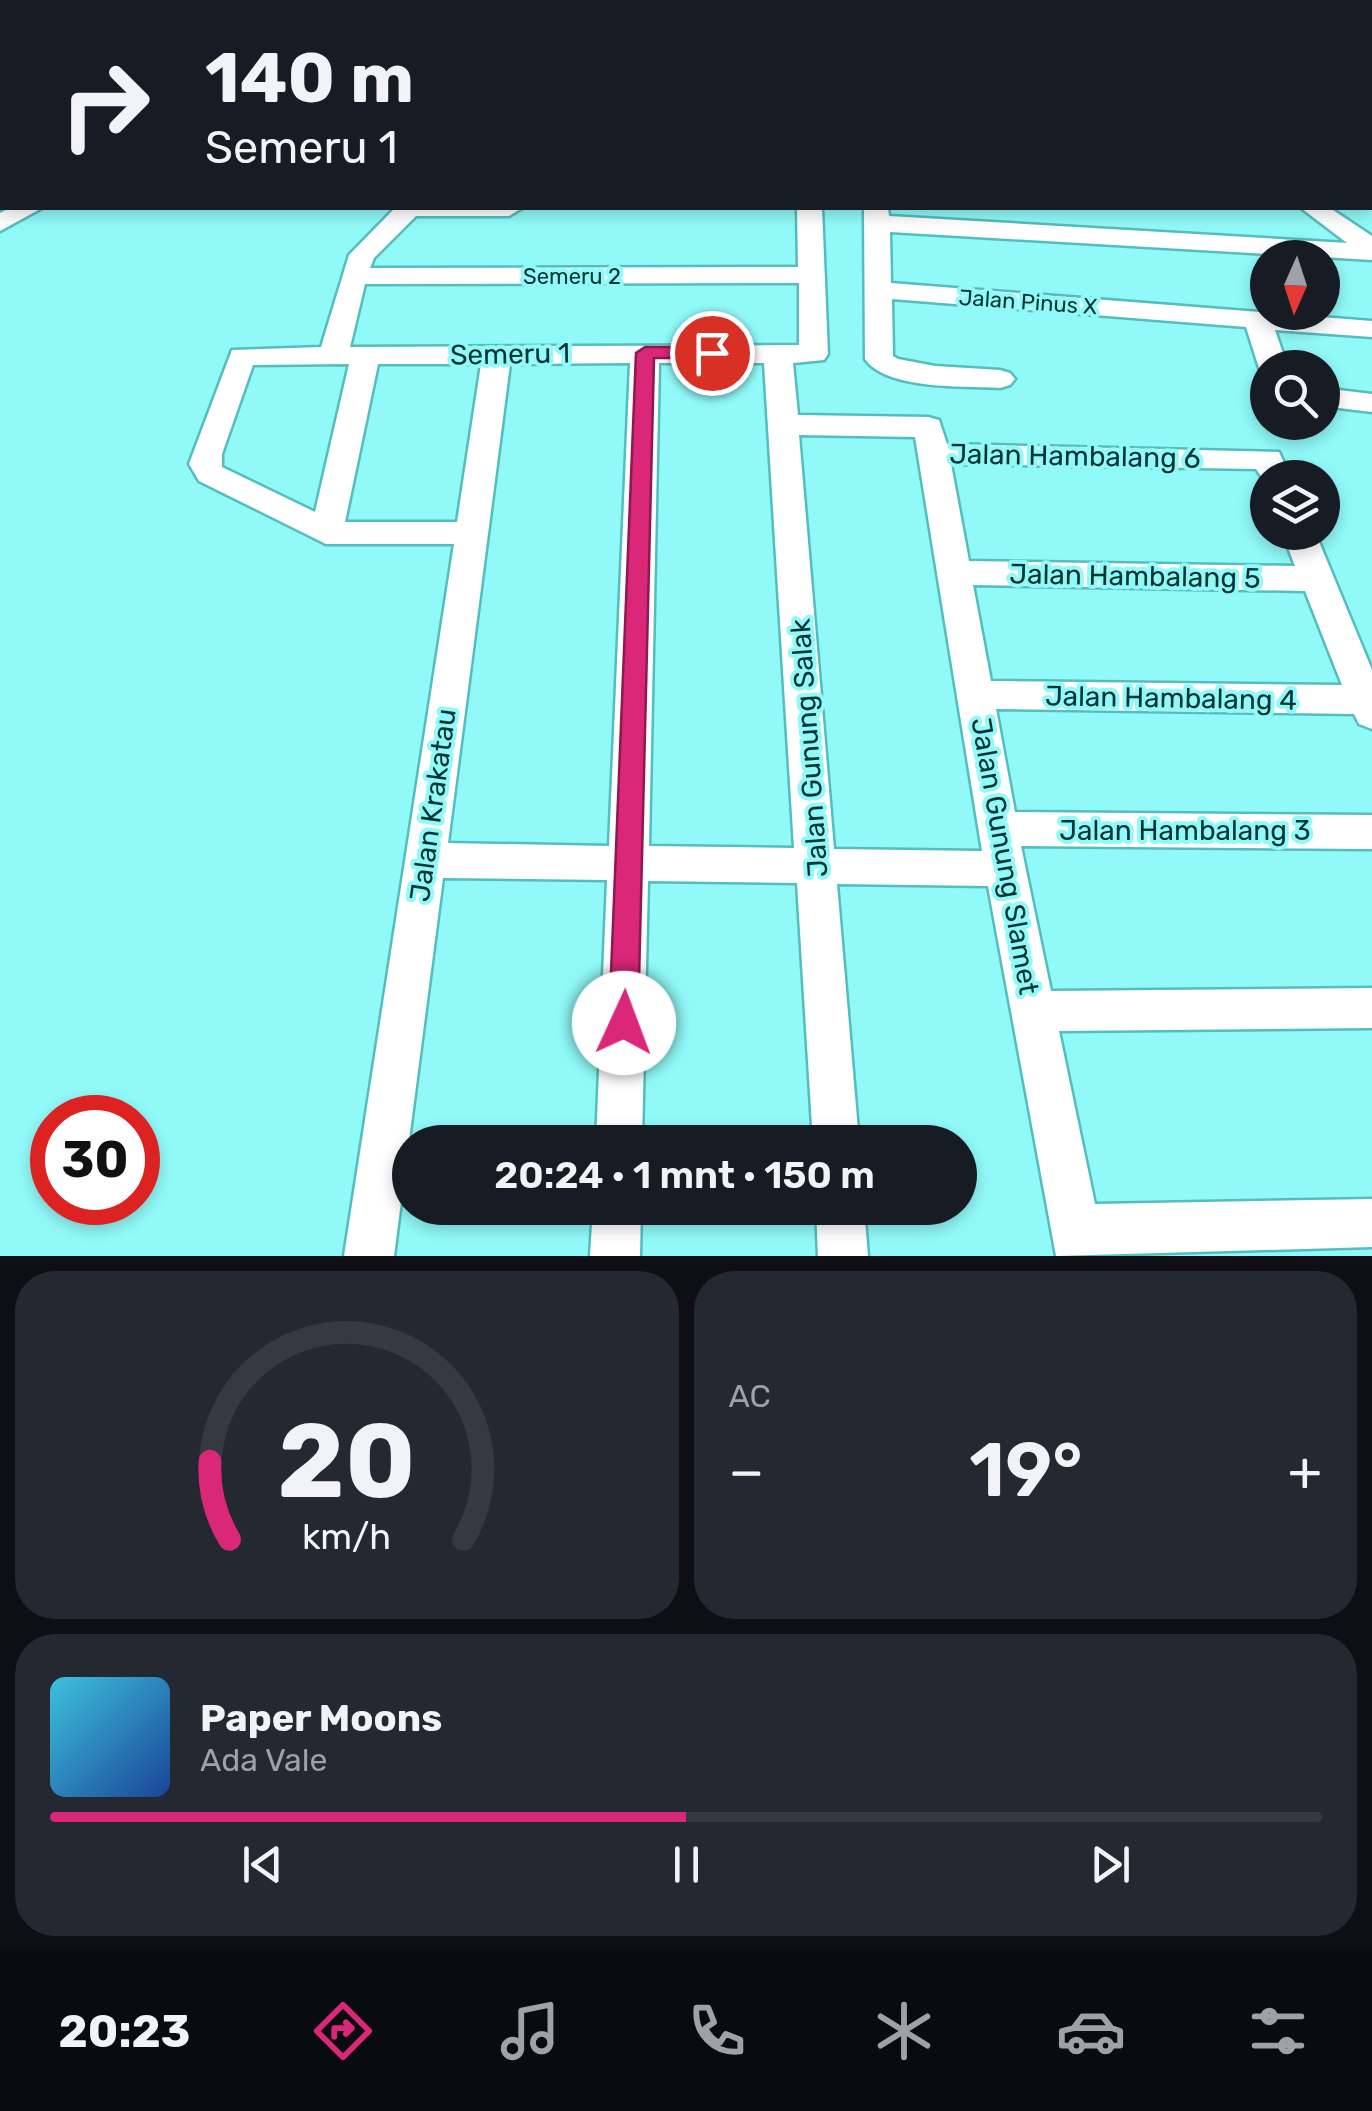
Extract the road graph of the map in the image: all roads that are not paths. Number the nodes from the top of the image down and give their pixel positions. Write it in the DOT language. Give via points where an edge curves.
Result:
graph roads {
  1 [pos="25,210"];
  2 [pos="407,210"];
  3 [pos="810,210"];
  4 [pos="1317,210"];
  5 [pos="876,215"];
  6 [pos="0,223"];
  7 [pos="1372,250"];
  8 [pos="358,265"];
  9 [pos="812,275"];
  10 [pos="878,290"];
  11 [pos="1250,319"];
  12 [pos="1340,326"];
  13 [pos="1372,328"];
  14 [pos="645,353"];
  15 [pos="778,353"];
  16 [pos="497,355"];
  17 [pos="349,356"];
  18 [pos="1000,379"];
  19 [pos="1340,400"];
  20 [pos="1372,403"];
  21 [pos="784,425"];
  22 [pos="934,454"];
  23 [pos="1250,467"];
  24 [pos="472,533"];
  25 [pos="326,534"];
  26 [pos="1305,550"];
  27 [pos="954,573"];
  28 [pos="1316,578"];
  29 [pos="976,695"];
  30 [pos="1369,707"];
  31 [pos="998,829"];
  32 [pos="1372,832"];
  33 [pos="426,860"];
  34 [pos="630,864"];
  35 [pos="818,867"];
  36 [pos="1005,869"];
  37 [pos="1372,1008"];
  38 [pos="1033,1011"];
  39 [pos="620,1125"];
  40 [pos="835,1125"];
  41 [pos="1372,1223"];
  42 [pos="616,1225"];
  43 [pos="841,1225"];
  44 [pos="1078,1242"];
  45 [pos="369,1256"];
  46 [pos="615,1256"];
  47 [pos="843,1256"];
  1 -- 6 [label="street"];
  2 -- 8 [label="street"];
  3 -- 9 [label="street"];
  4 -- 7 [label="street"];
  5 -- 7 [label="street"];
  5 -- 10 [label="street"];
  8 -- 9 [label="street, Semeru 2"];
  8 -- 17 [label="street"];
  9 -- 15 [label="street" via="814,354"];
  10 -- 11 [label="street, Jalan Pinus X"];
  10 -- 18 [label="street" via="884,366"];
  12 -- 13 [label="street, Jalan Pinus X"];
  14 -- 15 [label="street, Semeru 1"];
  14 -- 16 [label="street, Semeru 1"];
  14 -- 34 [label="street"];
  15 -- 21 [label="street, Jalan Gunung Salak"];
  16 -- 17 [label="street, Semeru 1"];
  16 -- 24 [label="street, Jalan Krakatau"];
  17 -- 25 [label="street"];
  17 -- 25 [label="street, Semeru 1" via="242,356 205,464 230,486"];
  19 -- 20 [label="street"];
  21 -- 22 [label="street, Jalan Hambalang 6" via="928,427"];
  21 -- 35 [label="street, Jalan Gunung Salak"];
  22 -- 23 [label="street, Jalan Hambalang 6"];
  22 -- 27 [label="street, Jalan Gunung Slamet"];
  24 -- 25 [label="street"];
  24 -- 33 [label="street, Jalan Krakatau"];
  26 -- 28 [label="street"];
  27 -- 28 [label="street, Jalan Hambalang 5"];
  27 -- 29 [label="street, Jalan Gunung Slamet"];
  28 -- 30 [label="street"];
  29 -- 30 [label="street, Jalan Hambalang 4"];
  29 -- 31 [label="street, Jalan Gunung Slamet"];
  31 -- 32 [label="street, Jalan Hambalang 3"];
  31 -- 36 [label="street, Jalan Gunung Slamet"];
  33 -- 34 [label="street"];
  33 -- 45 [label="street, Jalan Krakatau"];
  34 -- 35 [label="street"];
  34 -- 39 [label="street"];
  35 -- 36 [label="street"];
  35 -- 40 [label="street, Jalan Gunung Salak"];
  36 -- 38 [label="street, Jalan Gunung Slamet"];
  37 -- 38 [label="street"];
  38 -- 44 [label="street, Jalan Gunung Slamet"];
  41 -- 44 [label="street"];
  42 -- 46 [label="street"];
  43 -- 47 [label="street"];
}
